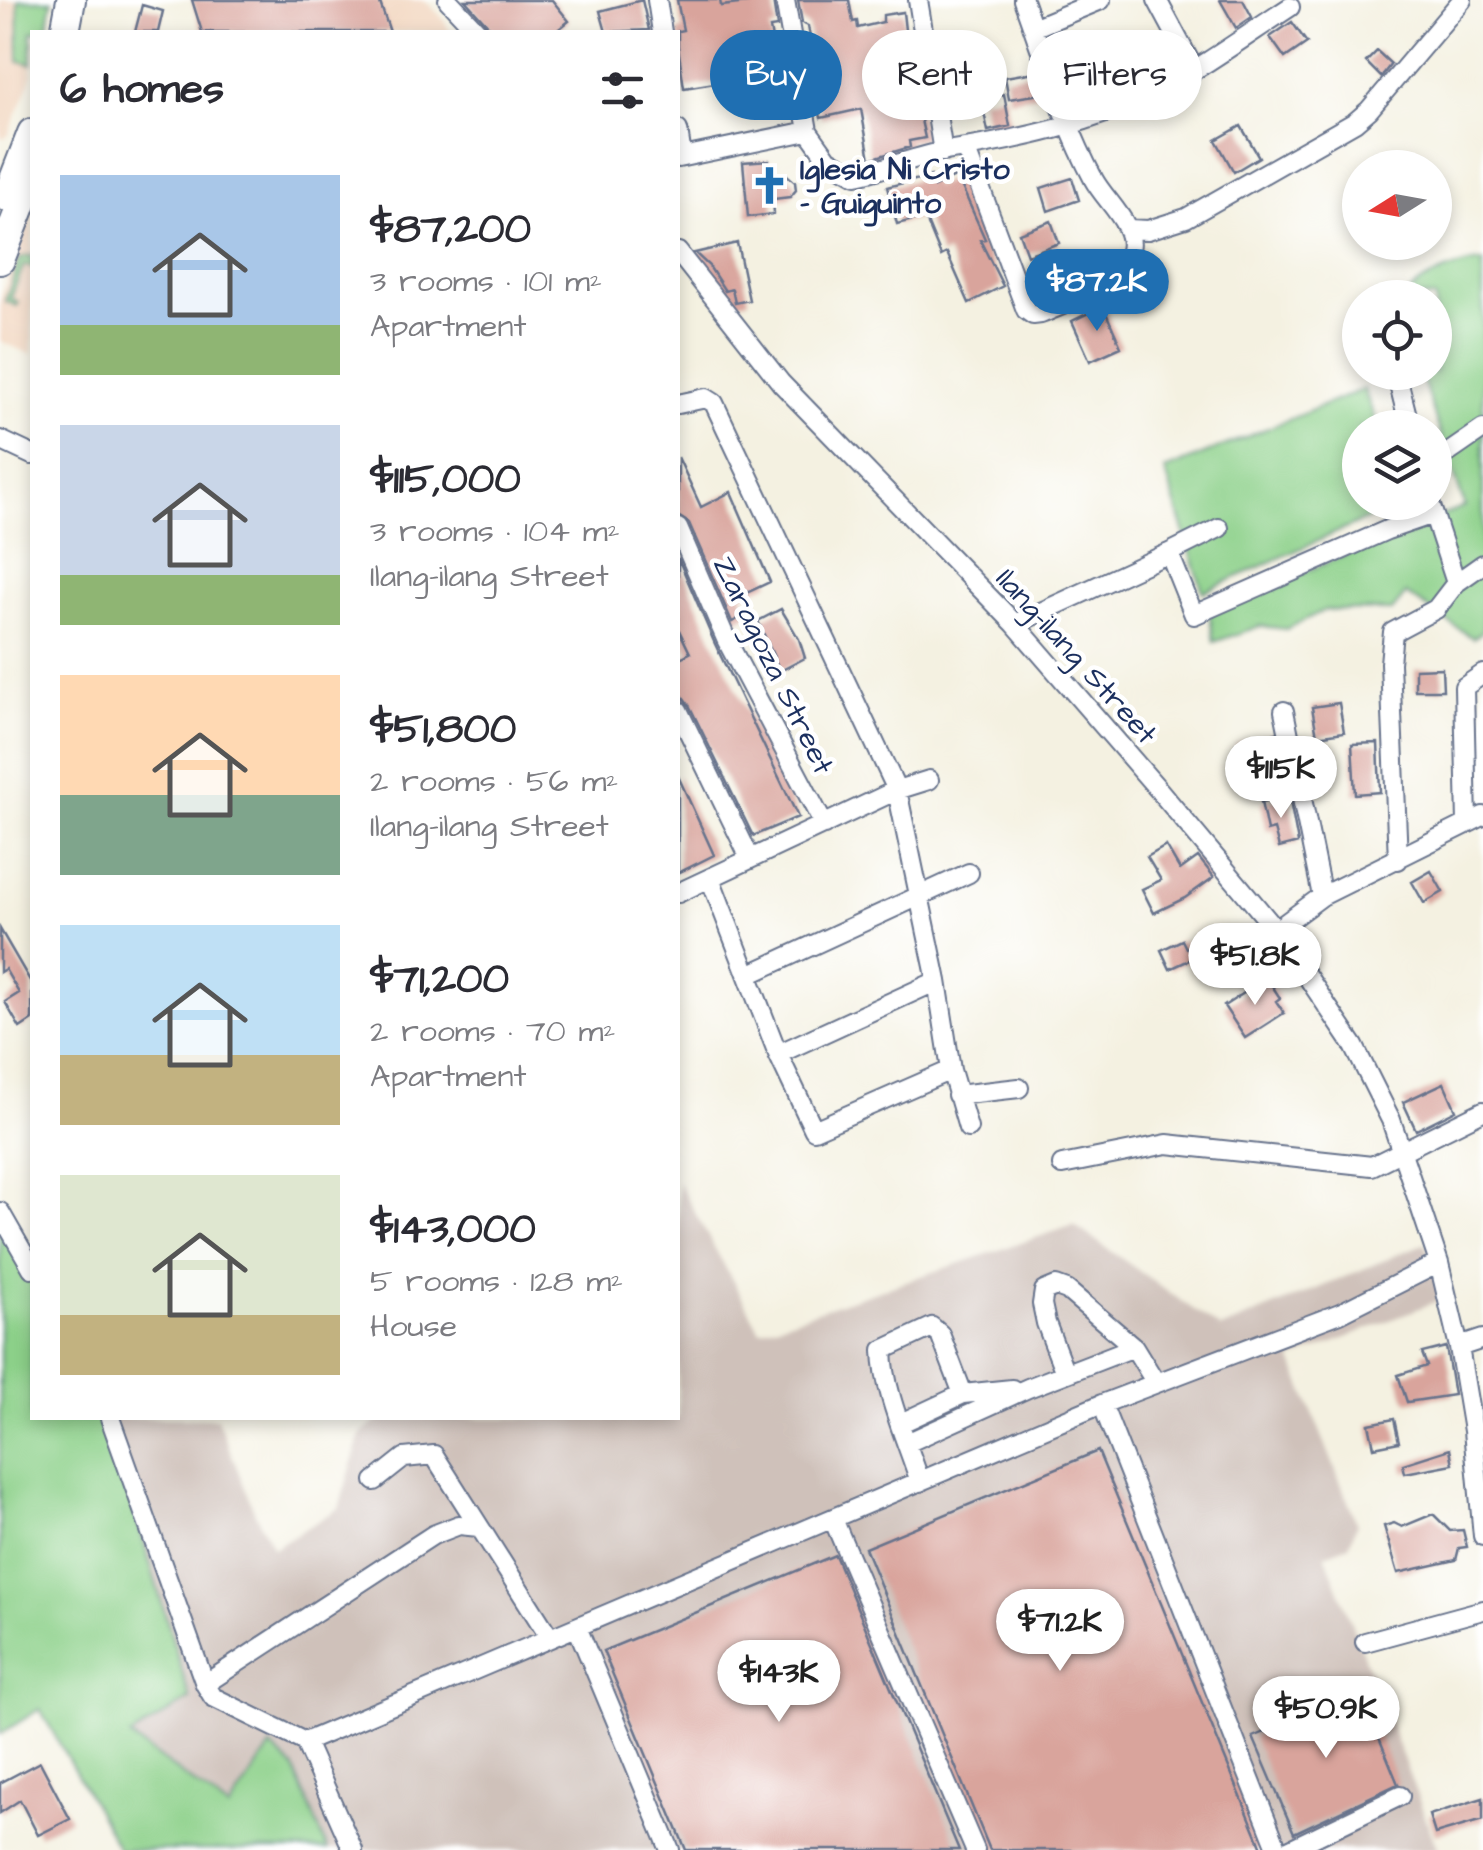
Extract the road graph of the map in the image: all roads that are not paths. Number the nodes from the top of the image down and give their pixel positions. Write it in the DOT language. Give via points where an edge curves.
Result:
graph roads {
  1 [pos="72,0"];
  2 [pos="88,0"];
  3 [pos="448,0"];
  4 [pos="657,0"];
  5 [pos="785,0"];
  6 [pos="918,0"];
  7 [pos="1022,0"];
  8 [pos="1101,0"];
  9 [pos="1157,0"];
  10 [pos="1462,0"];
  11 [pos="1290,7"];
  12 [pos="1033,28"];
  13 [pos="65,30"];
  14 [pos="82,30"];
  15 [pos="476,30"];
  16 [pos="662,30"];
  17 [pos="1173,30"];
  18 [pos="1202,64"];
  19 [pos="1085,120"];
  20 [pos="1070,126"];
  21 [pos="808,132"];
  22 [pos="30,138"];
  23 [pos="966,150"];
  24 [pos="944,152"];
  25 [pos="680,157"];
  26 [pos="30,183"];
  27 [pos="0,215"];
  28 [pos="1128,228"];
  29 [pos="680,255"];
  30 [pos="0,260"];
  31 [pos="680,404"];
  32 [pos="1483,429"];
  33 [pos="0,440"];
  34 [pos="1452,450"];
  35 [pos="30,454"];
  36 [pos="1407,520"];
  37 [pos="1435,520"];
  38 [pos="1219,528"];
  39 [pos="680,533"];
  40 [pos="1169,553"];
  41 [pos="1483,564"];
  42 [pos="1456,583"];
  43 [pos="1014,624"];
  44 [pos="1483,674"];
  45 [pos="1284,711"];
  46 [pos="680,714"];
  47 [pos="929,780"];
  48 [pos="898,790"];
  49 [pos="1475,820"];
  50 [pos="824,825"];
  51 [pos="750,858"];
  52 [pos="1398,860"];
  53 [pos="969,872"];
  54 [pos="710,878"];
  55 [pos="680,892"];
  56 [pos="920,895"];
  57 [pos="1322,896"];
  58 [pos="1276,930"];
  59 [pos="748,975"];
  60 [pos="937,980"];
  61 [pos="778,1054"];
  62 [pos="951,1070"];
  63 [pos="1019,1088"];
  64 [pos="957,1095"];
  65 [pos="1483,1111"];
  66 [pos="968,1128"];
  67 [pos="1402,1150"];
  68 [pos="1062,1165"];
  69 [pos="0,1212"];
  70 [pos="1440,1263"];
  71 [pos="30,1264"];
  72 [pos="1483,1339"];
  73 [pos="1134,1347"];
  74 [pos="1459,1347"];
  75 [pos="1065,1373"];
  76 [pos="1156,1383"];
  77 [pos="1028,1388"];
  78 [pos="963,1394"];
  79 [pos="1102,1404"];
  80 [pos="111,1420"];
  81 [pos="901,1422"];
  82 [pos="908,1443"];
  83 [pos="375,1481"];
  84 [pos="920,1482"];
  85 [pos="833,1519"];
  86 [pos="480,1527"];
  87 [pos="1483,1536"];
  88 [pos="1483,1610"];
  89 [pos="576,1627"];
  90 [pos="550,1638"];
  91 [pos="1365,1642"];
  92 [pos="206,1684"];
  93 [pos="305,1742"];
  94 [pos="1400,1796"];
  95 [pos="353,1850"];
  96 [pos="670,1850"];
  97 [pos="975,1850"];
  98 [pos="1278,1850"];
  99 [pos="1288,1850"];
  1 -- 13 [label="highway"];
  2 -- 14 [label="highway"];
  3 -- 15 [label="street"];
  4 -- 16 [label="street"];
  5 -- 21 [label="street"];
  6 -- 24 [label="street"];
  7 -- 12 [label="street"];
  8 -- 12 [label="street"];
  9 -- 17 [label="street"];
  10 -- 28 [label="street" via="1354,122 1186,218 1148,230"];
  11 -- 18 [label="street"];
  12 -- 20 [label="street"];
  19 -- 20 [label="street"];
  20 -- 23 [label="street"];
  20 -- 28 [label="street" via="1094,181"];
  21 -- 24 [label="street" via="828,160 856,175"];
  21 -- 25 [label="street"];
  22 -- 27 [label="highway"];
  23 -- 24 [label="street"];
  23 -- 28 [label="street" via="1032,315 1082,296 1119,270 1130,252"];
  26 -- 30 [label="highway"];
  29 -- 43 [label="street, Ilang-ilang Street" via="781,383"];
  31 -- 48 [label="street" via="706,398 714,404"];
  32 -- 34 [label="street"];
  33 -- 35 [label="street"];
  36 -- 40 [label="street" via="1194,616"];
  37 -- 42 [label="street"];
  38 -- 40 [label="street"];
  39 -- 50 [label="street, Zaragoza Street" via="726,638"];
  40 -- 43 [label="street"];
  41 -- 42 [label="street"];
  42 -- 52 [label="street" via="1436,608 1393,632"];
  43 -- 58 [label="street, Ilang-ilang Street"];
  44 -- 49 [label="street" via="1464,688"];
  45 -- 57 [label="street"];
  46 -- 51 [label="street"];
  47 -- 48 [label="street"];
  48 -- 50 [label="street"];
  48 -- 56 [label="street"];
  49 -- 52 [label="street"];
  50 -- 51 [label="street"];
  51 -- 54 [label="street"];
  52 -- 57 [label="street"];
  53 -- 56 [label="street"];
  54 -- 55 [label="street"];
  54 -- 59 [label="street"];
  56 -- 59 [label="street"];
  56 -- 60 [label="street"];
  57 -- 58 [label="street"];
  58 -- 67 [label="street, Ilang-ilang Street" via="1354,1046"];
  59 -- 61 [label="street"];
  60 -- 61 [label="street"];
  60 -- 62 [label="street"];
  61 -- 62 [label="street" via="814,1130"];
  62 -- 64 [label="street"];
  63 -- 64 [label="street"];
  64 -- 66 [label="street"];
  65 -- 67 [label="street"];
  67 -- 68 [label="street" via="1372,1166 1167,1144"];
  67 -- 70 [label="street, Ilang-ilang Street"];
  69 -- 71 [label="street"];
  70 -- 74 [label="street, Ilang-ilang Street"];
  70 -- 76 [label="street" via="1340,1313"];
  72 -- 74 [label="street"];
  73 -- 75 [label="street"];
  73 -- 75 [label="street" via="1056,1286 1044,1291 1042,1304"];
  73 -- 76 [label="street"];
  74 -- 87 [label="street, Ilang-ilang Street"];
  75 -- 77 [label="street"];
  76 -- 79 [label="street"];
  77 -- 78 [label="street"];
  77 -- 82 [label="street"];
  78 -- 81 [label="street"];
  78 -- 81 [label="street" via="932,1327 883,1350"];
  79 -- 84 [label="street"];
  79 -- 98 [label="street"];
  80 -- 92 [label="street"];
  81 -- 82 [label="street"];
  82 -- 84 [label="street"];
  83 -- 86 [label="street" via="404,1458 434,1455"];
  84 -- 85 [label="street"];
  85 -- 89 [label="street"];
  85 -- 97 [label="street"];
  86 -- 90 [label="street"];
  86 -- 92 [label="street" via="459,1525 432,1535"];
  88 -- 91 [label="street"];
  89 -- 90 [label="street"];
  89 -- 96 [label="street"];
  90 -- 93 [label="street"];
  92 -- 93 [label="street" via="213,1696"];
  93 -- 95 [label="street"];
  94 -- 99 [label="street"];
}
